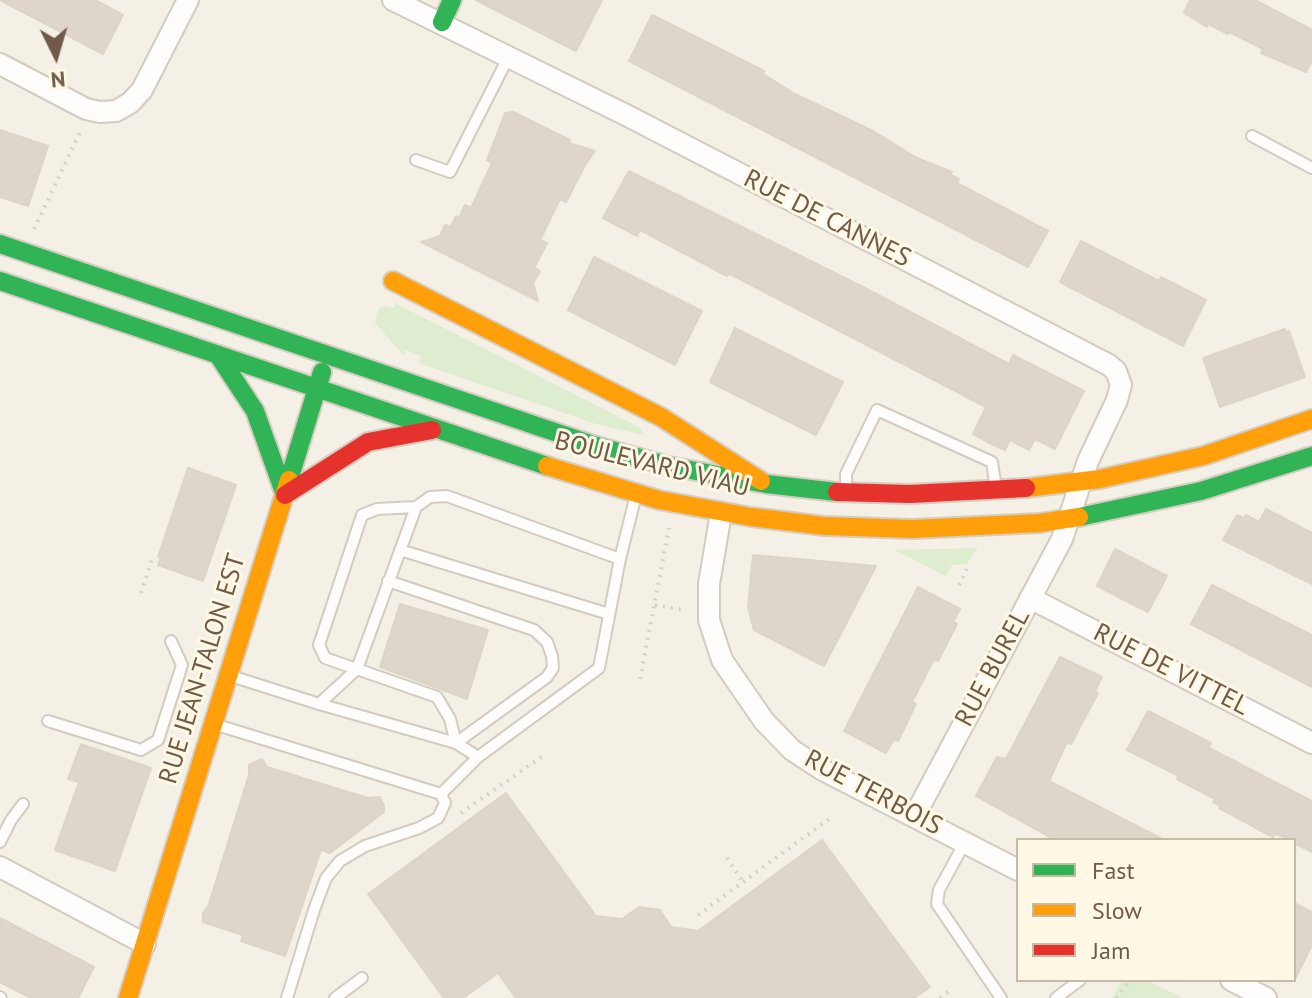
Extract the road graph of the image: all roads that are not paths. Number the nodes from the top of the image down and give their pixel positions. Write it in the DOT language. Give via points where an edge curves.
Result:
graph roads {
  1 [pos="188,0"];
  2 [pos="393,0"];
  3 [pos="452,0"];
  4 [pos="442,22"];
  5 [pos="509,56"];
  6 [pos="0,64"];
  7 [pos="1252,136"];
  8 [pos="416,160"];
  9 [pos="1312,168"];
  10 [pos="0,244"];
  11 [pos="0,281"];
  12 [pos="393,281"];
  13 [pos="218,355"];
  14 [pos="328,355"];
  15 [pos="317,389"];
  16 [pos="661,417"];
  17 [pos="1312,419"];
  18 [pos="438,429"];
  19 [pos="1312,456"];
  20 [pos="635,457"];
  21 [pos="1081,482"];
  22 [pos="766,484"];
  23 [pos="997,491"];
  24 [pos="846,493"];
  25 [pos="636,494"];
  26 [pos="285,495"];
  27 [pos="416,507"];
  28 [pos="721,513"];
  29 [pos="1068,518"];
  30 [pos="400,550"];
  31 [pos="620,559"];
  32 [pos="388,581"];
  33 [pos="1030,598"];
  34 [pos="609,614"];
  35 [pos="171,641"];
  36 [pos="357,669"];
  37 [pos="229,675"];
  38 [pos="319,704"];
  39 [pos="48,721"];
  40 [pos="214,724"];
  41 [pos="456,743"];
  42 [pos="1312,743"];
  43 [pos="478,757"];
  44 [pos="441,794"];
  45 [pos="23,804"];
  46 [pos="914,817"];
  47 [pos="0,842"];
  48 [pos="965,842"];
  49 [pos="0,867"];
  50 [pos="1016,869"];
  51 [pos="145,944"];
  52 [pos="362,978"];
  53 [pos="1077,982"];
  54 [pos="1235,982"];
  55 [pos="128,998"];
  56 [pos="287,998"];
  57 [pos="335,998"];
  58 [pos="1001,998"];
  59 [pos="1056,998"];
  60 [pos="1266,998"];
  1 -- 6 [label="street" via="142,90 116,111 86,109"];
  2 -- 4 [label="street, RUE DE CANNES"];
  3 -- 4 [label="main road"];
  4 -- 5 [label="street, RUE DE CANNES"];
  5 -- 8 [label="lane" via="450,172"];
  5 -- 21 [label="street, RUE DE CANNES" via="1113,368 1119,392"];
  7 -- 9 [label="lane"];
  10 -- 14 [label="main road, BOULEVARD VIAU"];
  11 -- 13 [label="main road, BOULEVARD VIAU"];
  12 -- 16 [label="main road, BOULEVARD VIAU"];
  13 -- 15 [label="main road, BOULEVARD VIAU"];
  13 -- 26 [label="main road" via="255,411"];
  14 -- 15 [label="main road, RUE JEAN-TALON EST"];
  14 -- 20 [label="main road, BOULEVARD VIAU"];
  15 -- 18 [label="main road, BOULEVARD VIAU"];
  15 -- 26 [label="main road, RUE JEAN-TALON EST"];
  16 -- 20 [label="main road" via="668,433 662,450"];
  16 -- 22 [label="main road, BOULEVARD VIAU"];
  17 -- 21 [label="main road, BOULEVARD VIAU" via="1203,456"];
  18 -- 25 [label="main road, BOULEVARD VIAU"];
  18 -- 26 [label="main road" via="368,442"];
  19 -- 29 [label="main road, BOULEVARD VIAU" via="1201,491"];
  20 -- 22 [label="main road, BOULEVARD VIAU"];
  21 -- 23 [label="main road, BOULEVARD VIAU"];
  21 -- 29 [label="street, RUE DE CANNES"];
  22 -- 24 [label="main road, BOULEVARD VIAU"];
  23 -- 24 [label="main road, BOULEVARD VIAU"];
  23 -- 24 [label="lane" via="992,462 877,410 846,474"];
  25 -- 28 [label="main road, BOULEVARD VIAU"];
  25 -- 31 [label="lane"];
  26 -- 37 [label="main road, RUE JEAN-TALON EST"];
  27 -- 30 [label="lane"];
  27 -- 31 [label="lane" via="430,497 447,496"];
  27 -- 36 [label="lane" via="362,515 319,645 325,658"];
  28 -- 29 [label="main road, BOULEVARD VIAU" via="824,526 913,529"];
  28 -- 46 [label="street, RUE TERBOIS" via="708,598 714,640 728,670 792,750"];
  29 -- 33 [label="street, RUE BUREL"];
  30 -- 32 [label="lane"];
  30 -- 34 [label="lane"];
  31 -- 34 [label="lane"];
  32 -- 36 [label="lane"];
  32 -- 41 [label="lane" via="534,630 547,642 553,668 547,677"];
  33 -- 42 [label="street, RUE DE VITTEL"];
  33 -- 46 [label="street, RUE BUREL"];
  34 -- 43 [label="lane" via="599,668"];
  35 -- 39 [label="lane" via="182,665 158,740 141,750"];
  36 -- 38 [label="lane"];
  36 -- 41 [label="lane" via="437,697"];
  37 -- 38 [label="lane"];
  37 -- 40 [label="main road, RUE JEAN-TALON EST"];
  38 -- 41 [label="lane"];
  40 -- 44 [label="lane"];
  40 -- 51 [label="main road, RUE JEAN-TALON EST"];
  41 -- 43 [label="lane"];
  43 -- 44 [label="lane"];
  44 -- 56 [label="lane" via="445,803 438,818 365,846 340,861 326,878"];
  45 -- 47 [label="lane"];
  46 -- 48 [label="street, RUE TERBOIS"];
  48 -- 50 [label="street, RUE TERBOIS"];
  48 -- 58 [label="lane" via="937,904"];
  49 -- 51 [label="street"];
  51 -- 55 [label="main road, RUE JEAN-TALON EST"];
  52 -- 57 [label="lane"];
  53 -- 59 [label="lane"];
  54 -- 60 [label="street"];
}
